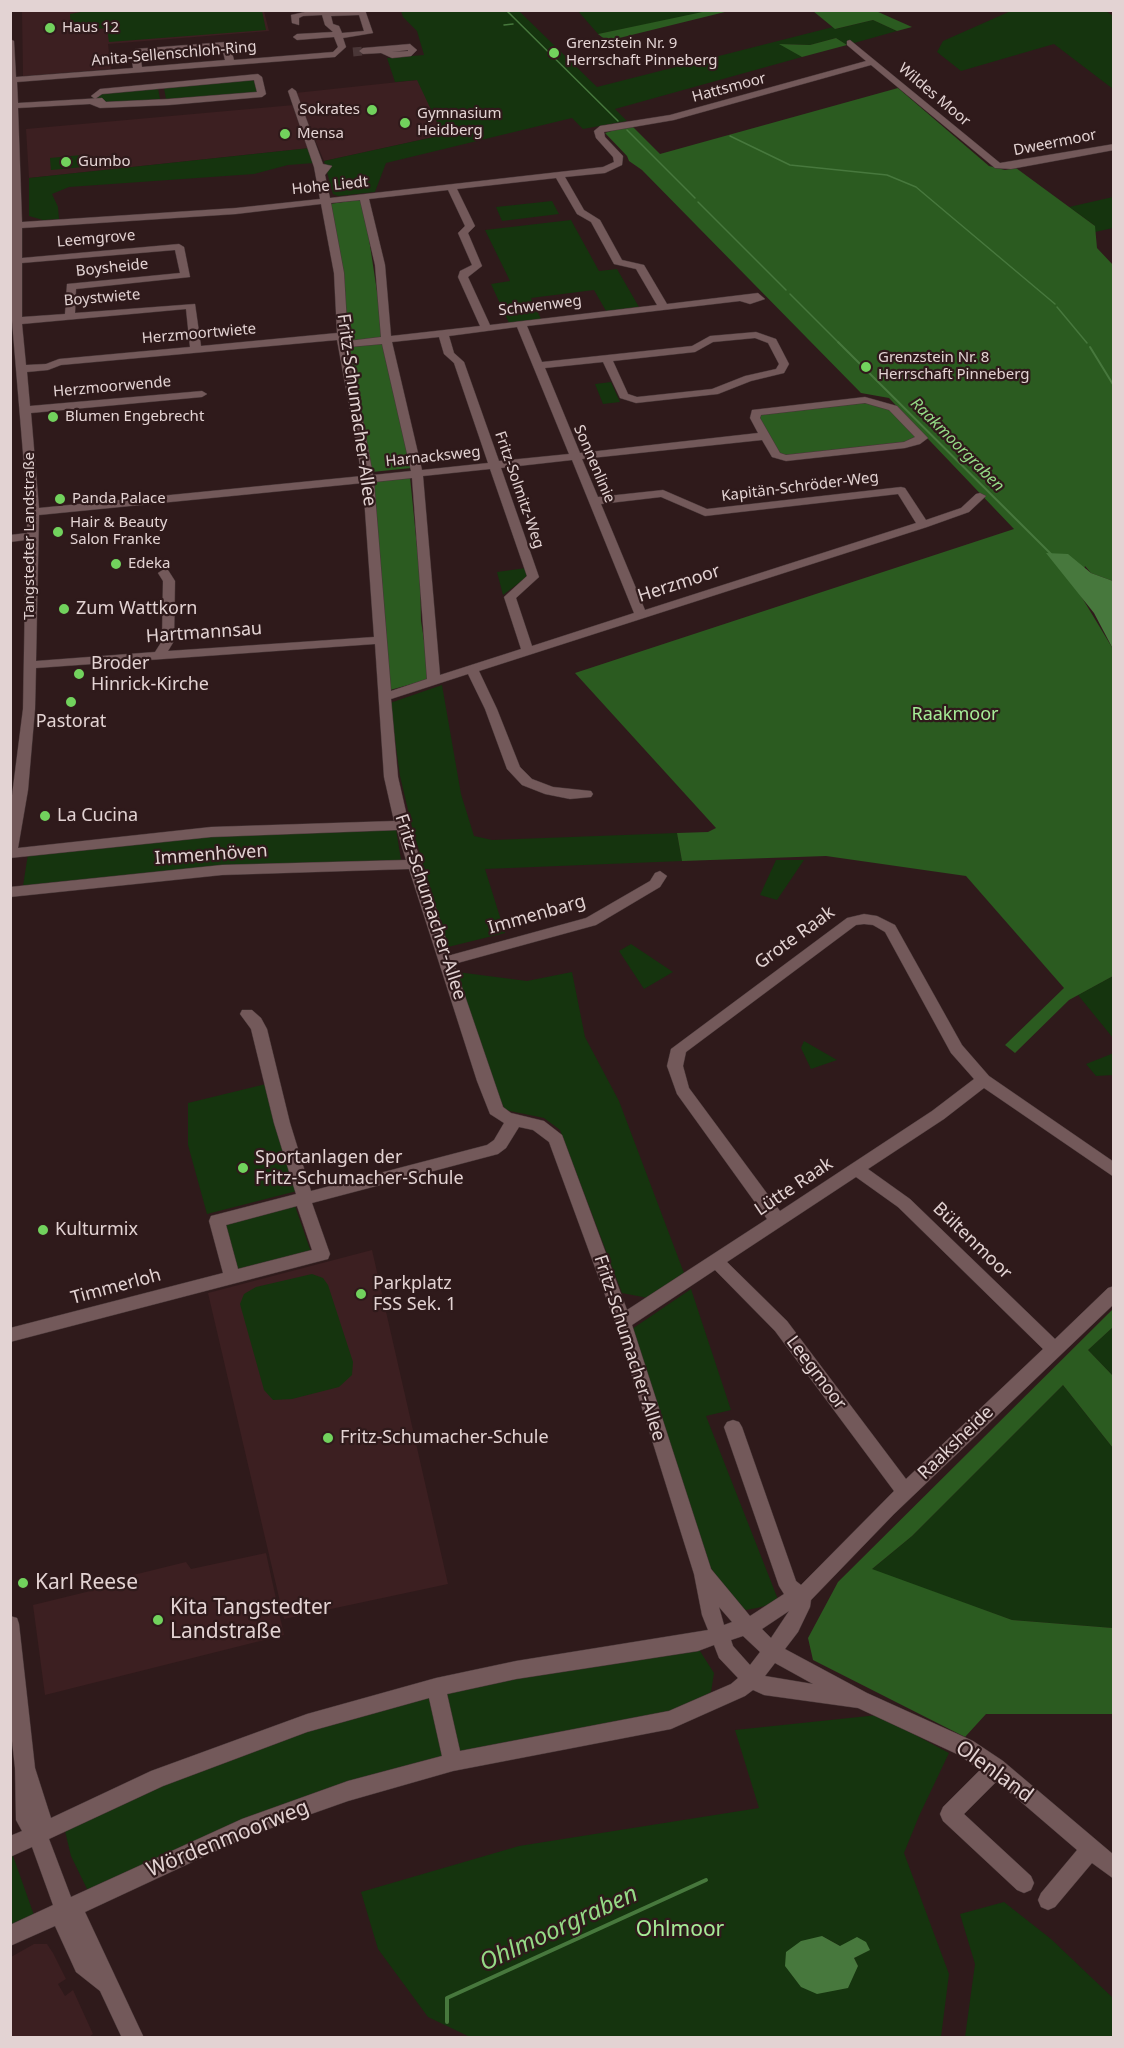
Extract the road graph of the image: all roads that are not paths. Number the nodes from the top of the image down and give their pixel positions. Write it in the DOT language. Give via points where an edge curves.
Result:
graph roads {
  1 [pos="326,12"];
  2 [pos="296,24"];
  3 [pos="338,35"];
  4 [pos="297,37"];
  5 [pos="10,41"];
  6 [pos="850,43"];
  7 [pos="382,50"];
  8 [pos="363,51"];
  9 [pos="338,52"];
  10 [pos="352,52"];
  11 [pos="872,62"];
  12 [pos="230,63"];
  13 [pos="138,70"];
  14 [pos="12,80"];
  15 [pos="159,88"];
  16 [pos="292,91"];
  17 [pos="92,99"];
  18 [pos="162,100"];
  19 [pos="13,106"];
  20 [pos="13,131"];
  21 [pos="601,138"];
  22 [pos="1113,147"];
  23 [pos="1002,167"];
  24 [pos="559,175"];
  25 [pos="451,187"];
  26 [pos="364,197"];
  27 [pos="325,201"];
  28 [pos="13,226"];
  29 [pos="16,261"];
  30 [pos="186,275"];
  31 [pos="740,298"];
  32 [pos="664,307"];
  33 [pos="70,316"];
  34 [pos="17,321"];
  35 [pos="521,324"];
  36 [pos="486,328"];
  37 [pos="443,333"];
  38 [pos="386,340"];
  39 [pos="343,341"];
  40 [pos="195,350"];
  41 [pos="607,359"];
  42 [pos="20,365"];
  43 [pos="538,366"];
  44 [pos="202,394"];
  45 [pos="25,410"];
  46 [pos="765,436"];
  47 [pos="575,457"];
  48 [pos="493,466"];
  49 [pos="417,474"];
  50 [pos="368,478"];
  51 [pos="980,496"];
  52 [pos="594,501"];
  53 [pos="33,512"];
  54 [pos="923,525"];
  55 [pos="32,536"];
  56 [pos="10,538"];
  57 [pos="164,573"];
  58 [pos="641,615"];
  59 [pos="380,640"];
  60 [pos="528,652"];
  61 [pos="160,654"];
  62 [pos="30,665"];
  63 [pos="472,670"];
  64 [pos="434,682"];
  65 [pos="384,697"];
  66 [pos="586,794"];
  67 [pos="402,825"];
  68 [pos="10,852"];
  69 [pos="415,864"];
  70 [pos="660,876"];
  71 [pos="10,892"];
  72 [pos="447,961"];
  73 [pos="247,1014"];
  74 [pos="984,1080"];
  75 [pos="514,1122"];
  76 [pos="856,1169"];
  77 [pos="1113,1172"];
  78 [pos="304,1198"];
  79 [pos="778,1221"];
  80 [pos="717,1262"];
  81 [pos="232,1277"];
  82 [pos="1113,1293"];
  83 [pos="623,1322"];
  84 [pos="10,1335"];
  85 [pos="1054,1348"];
  86 [pos="733,1427"];
  87 [pos="905,1492"];
  88 [pos="704,1574"];
  89 [pos="802,1597"];
  90 [pos="10,1624"];
  91 [pos="738,1634"];
  92 [pos="774,1652"];
  93 [pos="751,1678"];
  94 [pos="436,1687"];
  95 [pos="860,1699"];
  96 [pos="453,1762"];
  97 [pos="996,1768"];
  98 [pos="37,1834"];
  99 [pos="10,1847"];
  100 [pos="1090,1850"];
  101 [pos="1113,1869"];
  102 [pos="1024,1882"];
  103 [pos="1048,1900"];
  104 [pos="65,1909"];
  105 [pos="10,1936"];
  106 [pos="133,2037"];
  1 -- 2 [label="street" via="301,14 294,17"];
  1 -- 3 [label="street" via="329,25 336,28"];
  1 -- 3 [label="street" via="362,12 369,33"];
  3 -- 4 [label="street"];
  3 -- 9 [label="street" via="342,47"];
  5 -- 14 [label="street, Tangstedter Landstraße"];
  6 -- 11 [label="street, Wildes Moor"];
  7 -- 8 [label="street"];
  9 -- 10 [label="street, Anita-Sellenschloh-Ring"];
  9 -- 12 [label="street, Anita-Sellenschloh-Ring"];
  11 -- 21 [label="street, Hattsmoor" via="670,118 608,127 599,131"];
  11 -- 23 [label="street, Wildes Moor" via="987,159"];
  12 -- 13 [label="street, Anita-Sellenschloh-Ring"];
  12 -- 13 [label="street" via="226,45 135,52"];
  13 -- 14 [label="street, Anita-Sellenschloh-Ring"];
  14 -- 19 [label="street, Tangstedter Landstraße"];
  15 -- 17 [label="street" via="100,92"];
  15 -- 18 [label="street"];
  15 -- 18 [label="street" via="258,77 262,94"];
  16 -- 27 [label="street, Fritz-Schumacher-Allee"];
  17 -- 18 [label="street" via="100,105"];
  17 -- 19 [label="street"];
  19 -- 20 [label="street, Tangstedter Landstraße"];
  20 -- 28 [label="street, Tangstedter Landstraße" via="17,173"];
  21 -- 24 [label="street, Hohe Liedt" via="618,156 616,166"];
  22 -- 23 [label="street, Dweermoor"];
  24 -- 25 [label="street, Hohe Liedt"];
  24 -- 32 [label="street" via="580,212 595,220 618,262 640,267"];
  25 -- 26 [label="street, Hohe Liedt"];
  25 -- 36 [label="street" via="470,226 462,233 477,266 463,277"];
  26 -- 27 [label="street, Hohe Liedt"];
  26 -- 38 [label="street" via="380,265"];
  27 -- 28 [label="street, Hohe Liedt"];
  27 -- 39 [label="street, Fritz-Schumacher-Allee" via="339,273"];
  28 -- 29 [label="street, Tangstedter Landstraße"];
  29 -- 30 [label="street, Leemgrove" via="179,247"];
  29 -- 34 [label="street, Tangstedter Landstraße"];
  30 -- 33 [label="street, Boysheide" via="71,286"];
  31 -- 32 [label="street, Schwenweg"];
  32 -- 35 [label="street, Schwenweg"];
  33 -- 34 [label="street, Boystwiete"];
  33 -- 40 [label="street, Boystwiete" via="191,306"];
  34 -- 42 [label="street, Tangstedter Landstraße"];
  35 -- 36 [label="street, Schwenweg"];
  35 -- 43 [label="street, Sonnenlinie"];
  36 -- 37 [label="street, Schwenweg"];
  37 -- 38 [label="street, Schwenweg"];
  37 -- 48 [label="street, Fritz-Solmitz-Weg" via="449,354 459,362"];
  38 -- 39 [label="street, Schwenweg"];
  38 -- 49 [label="street"];
  39 -- 40 [label="street, Herzmoortwiete"];
  39 -- 50 [label="street, Fritz-Schumacher-Allee"];
  40 -- 42 [label="street, Herzmoortwiete" via="59,362 48,367"];
  41 -- 41 [label="street" via="695,349 710,339 756,334 772,341 784,364 780,371 714,392 636,400 624,396"];
  41 -- 43 [label="street"];
  42 -- 45 [label="street, Tangstedter Landstraße"];
  43 -- 47 [label="street, Sonnenlinie"];
  44 -- 45 [label="street, Herzmoorwende"];
  45 -- 53 [label="street, Tangstedter Landstraße"];
  46 -- 46 [label="street" via="776,455 786,458 905,445 922,438 893,408 865,400 756,412 754,416"];
  46 -- 47 [label="street, Harnacksweg"];
  47 -- 48 [label="street, Harnacksweg"];
  47 -- 52 [label="street, Sonnenlinie"];
  48 -- 49 [label="street, Harnacksweg"];
  48 -- 60 [label="street, Fritz-Solmitz-Weg" via="533,577 510,597"];
  49 -- 50 [label="street, Harnacksweg"];
  49 -- 64 [label="street"];
  50 -- 53 [label="street, Harnacksweg"];
  50 -- 59 [label="street, Fritz-Schumacher-Allee"];
  51 -- 54 [label="street, Herzmoor" via="965,510"];
  52 -- 54 [label="street, Kapitän-Schröder-Weg" via="663,493 705,513 901,490"];
  52 -- 58 [label="street, Sonnenlinie"];
  53 -- 55 [label="street, Tangstedter Landstraße"];
  54 -- 58 [label="street, Herzmoor"];
  55 -- 56 [label="street"];
  55 -- 62 [label="street, Tangstedter Landstraße"];
  57 -- 61 [label="street" via="169,581 168,641"];
  58 -- 60 [label="street, Herzmoor"];
  59 -- 61 [label="street, Hartmannsau"];
  59 -- 65 [label="street, Fritz-Schumacher-Allee"];
  60 -- 63 [label="street, Herzmoor"];
  61 -- 62 [label="street, Hartmannsau"];
  62 -- 68 [label="street, Tangstedter Landstraße" via="24,761"];
  63 -- 64 [label="street, Herzmoor"];
  63 -- 66 [label="street" via="514,769 527,782 550,791"];
  64 -- 65 [label="street, Herzmoor"];
  65 -- 67 [label="street, Fritz-Schumacher-Allee" via="391,777"];
  67 -- 68 [label="street, Immenhöven" via="211,832"];
  67 -- 69 [label="street, Fritz-Schumacher-Allee"];
  69 -- 71 [label="street, Immenhöven" via="222,870"];
  69 -- 72 [label="street, Fritz-Schumacher-Allee"];
  70 -- 72 [label="street, Immenbarg" via="655,884 591,922"];
  72 -- 75 [label="street, Fritz-Schumacher-Allee" via="496,1110"];
  73 -- 78 [label="street, Timmerloh" via="259,1029"];
  74 -- 76 [label="street, Lütte Raak"];
  74 -- 77 [label="street, Grote Raak"];
  74 -- 79 [label="street, Grote Raak" via="956,1049 890,928 877,921 852,921 679,1049 675,1066 682,1090"];
  75 -- 78 [label="street" via="492,1150"];
  75 -- 83 [label="street, Fritz-Schumacher-Allee" via="538,1125 556,1139"];
  76 -- 79 [label="street, Lütte Raak"];
  76 -- 85 [label="street, Bültenmoor" via="904,1203"];
  78 -- 81 [label="street" via="217,1221"];
  78 -- 81 [label="street, Timmerloh" via="322,1254"];
  79 -- 80 [label="street, Lütte Raak"];
  80 -- 83 [label="street, Lütte Raak"];
  80 -- 87 [label="street, Leegmoor" via="781,1326"];
  81 -- 84 [label="street, Timmerloh"];
  82 -- 85 [label="street, Raaksheide"];
  83 -- 88 [label="street, Fritz-Schumacher-Allee"];
  85 -- 87 [label="street, Raaksheide"];
  86 -- 89 [label="street" via="789,1586"];
  87 -- 89 [label="street, Raaksheide"];
  88 -- 91 [label="street, Fritz-Schumacher-Allee"];
  88 -- 91 [label="street, Fritz-Schumacher-Allee"];
  89 -- 91 [label="street, Raaksheide" via="790,1600"];
  89 -- 92 [label="street, Raaksheide" via="801,1607"];
  90 -- 98 [label="street" via="25,1768 26,1820"];
  91 -- 92 [label="street, Olenland"];
  91 -- 93 [label="street, Fritz-Schumacher-Allee" via="726,1652"];
  91 -- 94 [label="street"];
  92 -- 93 [label="street, Raaksheide"];
  92 -- 95 [label="street, Olenland"];
  93 -- 95 [label="street, Olenland" via="765,1686"];
  93 -- 96 [label="street, Wördenmoorweg" via="738,1690 671,1720"];
  94 -- 96 [label="street"];
  94 -- 98 [label="street" via="292,1728 158,1778"];
  95 -- 97 [label="street, Olenland" via="940,1734"];
  96 -- 104 [label="street, Wördenmoorweg" via="348,1791 242,1830"];
  97 -- 100 [label="street, Olenland"];
  97 -- 102 [label="street" via="950,1814"];
  98 -- 99 [label="street"];
  98 -- 104 [label="street"];
  100 -- 101 [label="street, Olenland"];
  100 -- 103 [label="street"];
  104 -- 105 [label="street, Wördenmoorweg"];
  104 -- 106 [label="street" via="65,1928 84,1964 106,1983"];
}
